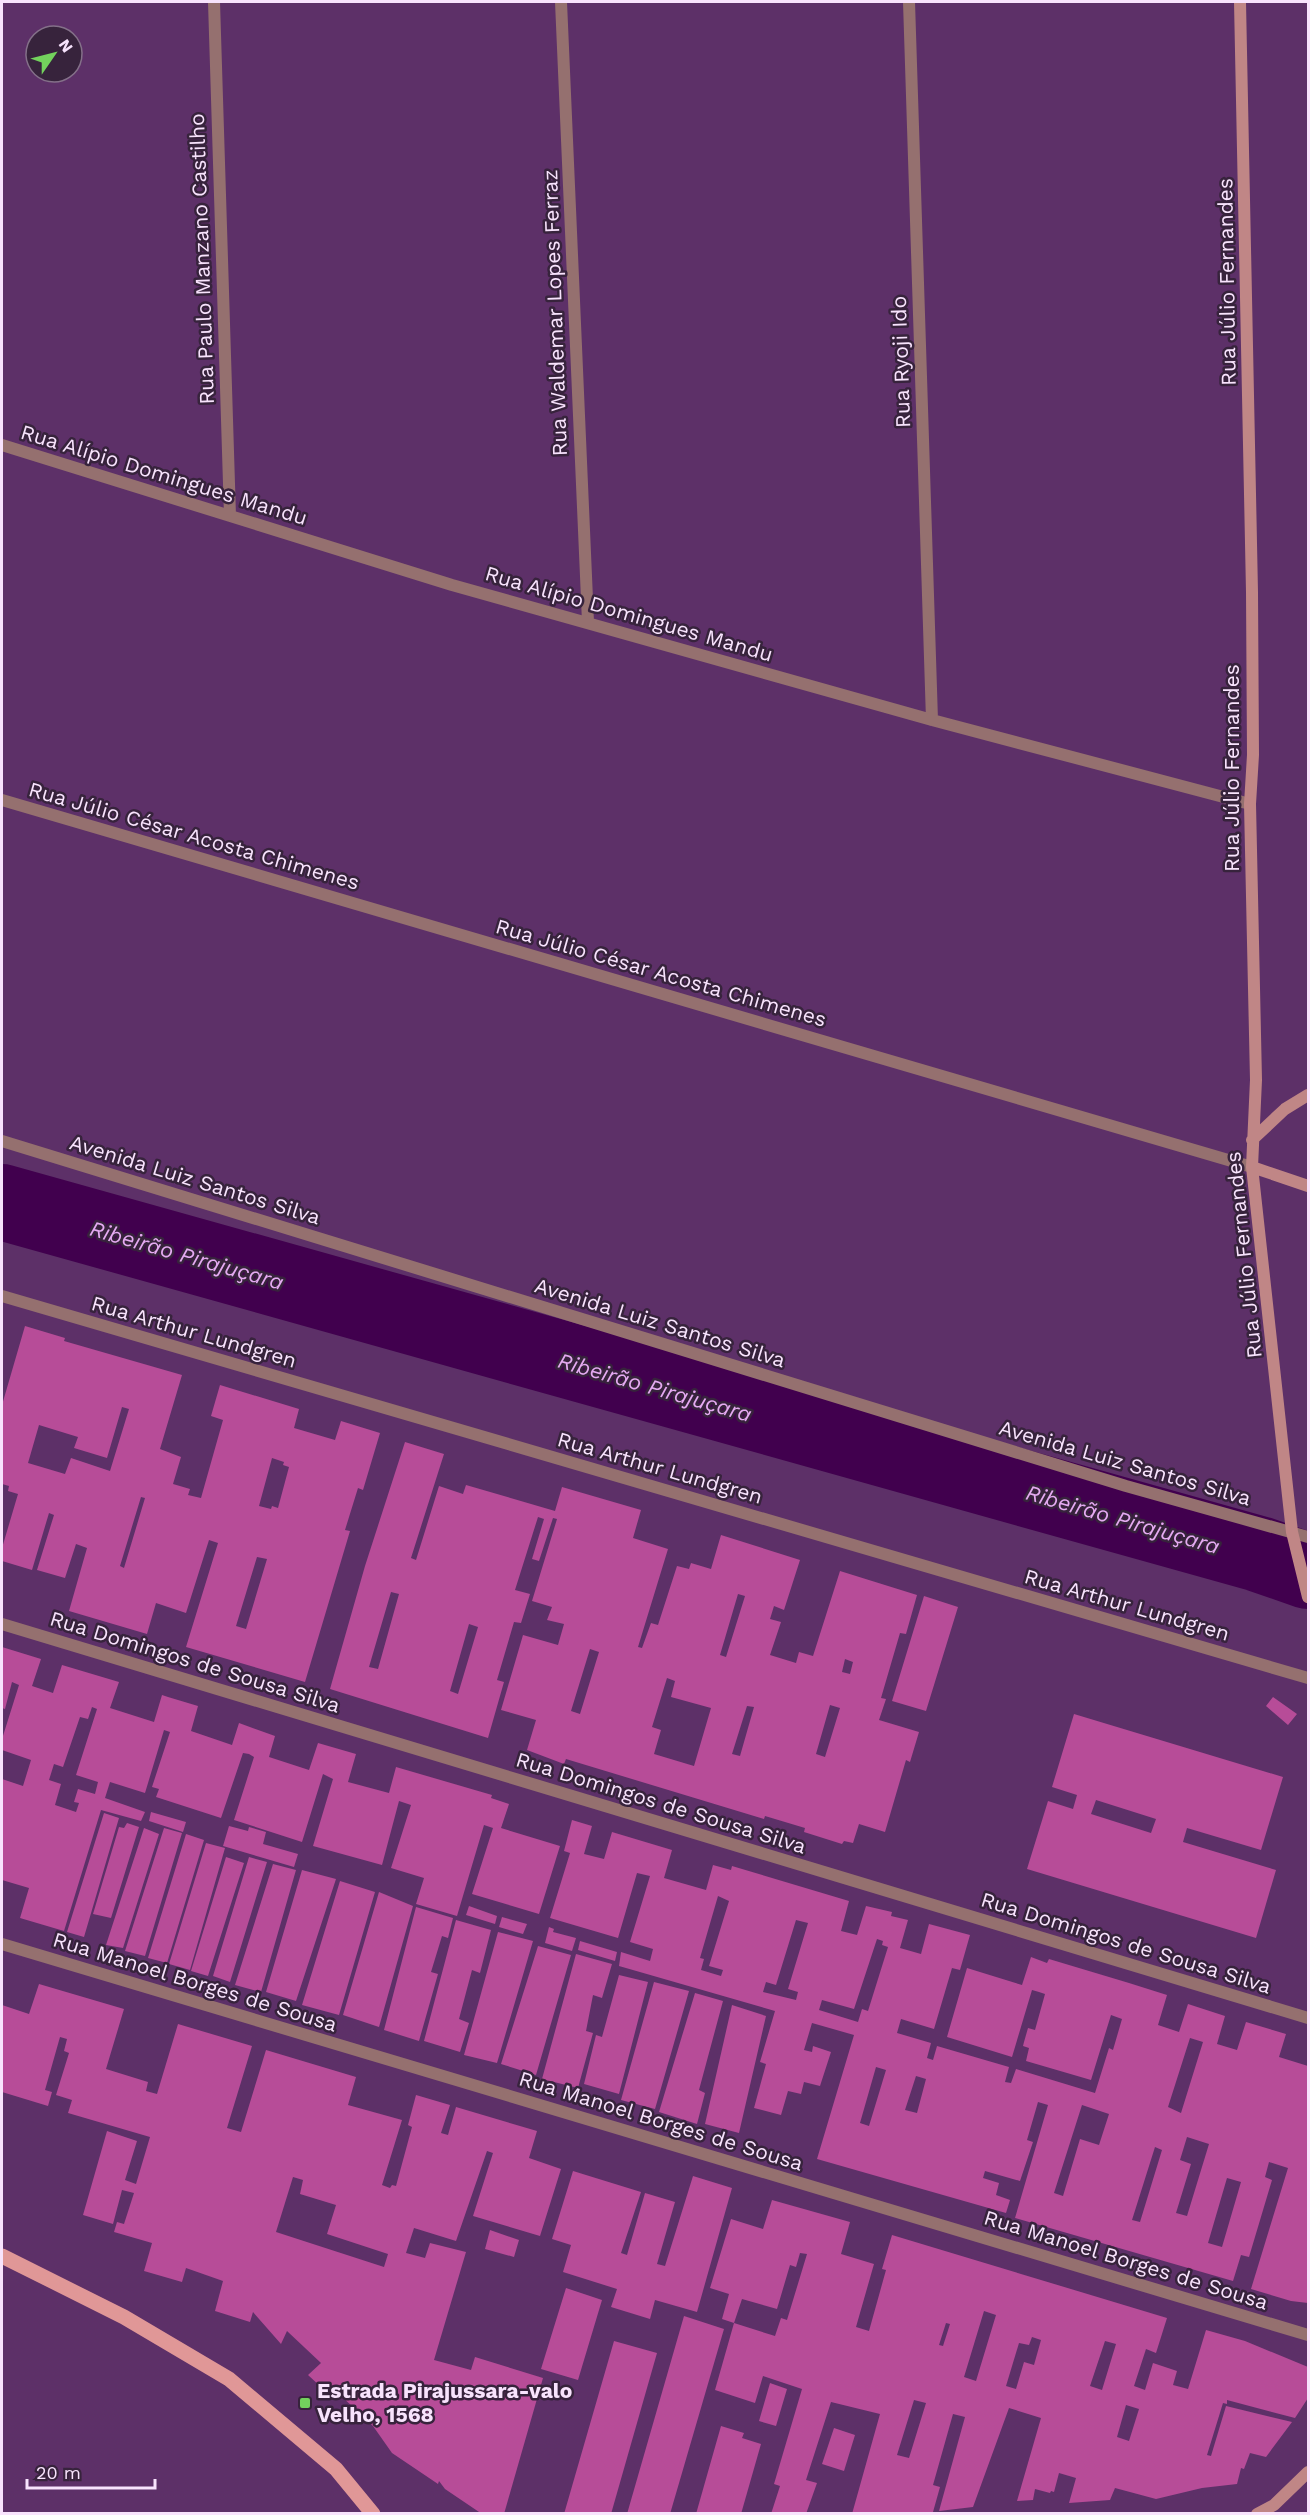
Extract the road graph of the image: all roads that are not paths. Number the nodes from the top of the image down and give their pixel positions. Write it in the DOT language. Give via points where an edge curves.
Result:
graph roads {
  1 [pos="214,2"];
  2 [pos="561,2"];
  3 [pos="909,2"];
  4 [pos="1240,2"];
  5 [pos="2,445"];
  6 [pos="230,516"];
  7 [pos="588,622"];
  8 [pos="932,720"];
  9 [pos="2,800"];
  10 [pos="1250,804"];
  11 [pos="1308,1095"];
  12 [pos="1252,1140"];
  13 [pos="2,1141"];
  14 [pos="1252,1167"];
  15 [pos="1308,1186"];
  16 [pos="2,1296"];
  17 [pos="1292,1532"];
  18 [pos="1308,1537"];
  19 [pos="1308,1597"];
  20 [pos="2,1624"];
  21 [pos="1308,1678"];
  22 [pos="2,1944"];
  23 [pos="1308,2019"];
  24 [pos="2,2256"];
  25 [pos="1308,2335"];
  26 [pos="1308,2472"];
  27 [pos="373,2514"];
  28 [pos="1257,2514"];
  1 -- 6 [label="street, Rua Paulo Manzano Castilho"];
  2 -- 7 [label="street, Rua Waldemar Lopes Ferraz"];
  3 -- 8 [label="street, Rua Ryoji Ido"];
  4 -- 10 [label="street, Rua Júlio Fernandes" via="1252,615"];
  5 -- 6 [label="street, Rua Alípio Domingues Mandu"];
  6 -- 7 [label="street, Rua Alípio Domingues Mandu" via="452,585"];
  7 -- 8 [label="street, Rua Alípio Domingues Mandu"];
  8 -- 10 [label="street, Rua Alípio Domingues Mandu"];
  9 -- 14 [label="street, Rua Júlio César Acosta Chimenes"];
  10 -- 12 [label="street, Rua Júlio Fernandes" via="1256,1080"];
  11 -- 12 [label="street" via="1285,1109"];
  12 -- 14 [label="street, Rua Júlio Fernandes"];
  13 -- 17 [label="street, Avenida Luiz Santos Silva" via="1126,1486"];
  14 -- 15 [label="street, Rua Júlio César Acosta Chimenes"];
  14 -- 17 [label="street, Rua Júlio Fernandes"];
  16 -- 21 [label="street, Rua Arthur Lundgren"];
  17 -- 18 [label="street, Avenida Luiz Santos Silva"];
  17 -- 19 [label="street, Rua Júlio Fernandes"];
  20 -- 23 [label="street, Rua Domingos de Sousa Silva"];
  22 -- 25 [label="street, Rua Manoel Borges de Sousa"];
  24 -- 27 [label="main road" via="124,2317 229,2379 336,2469"];
  26 -- 28 [label="street" via="1274,2505"];
}
